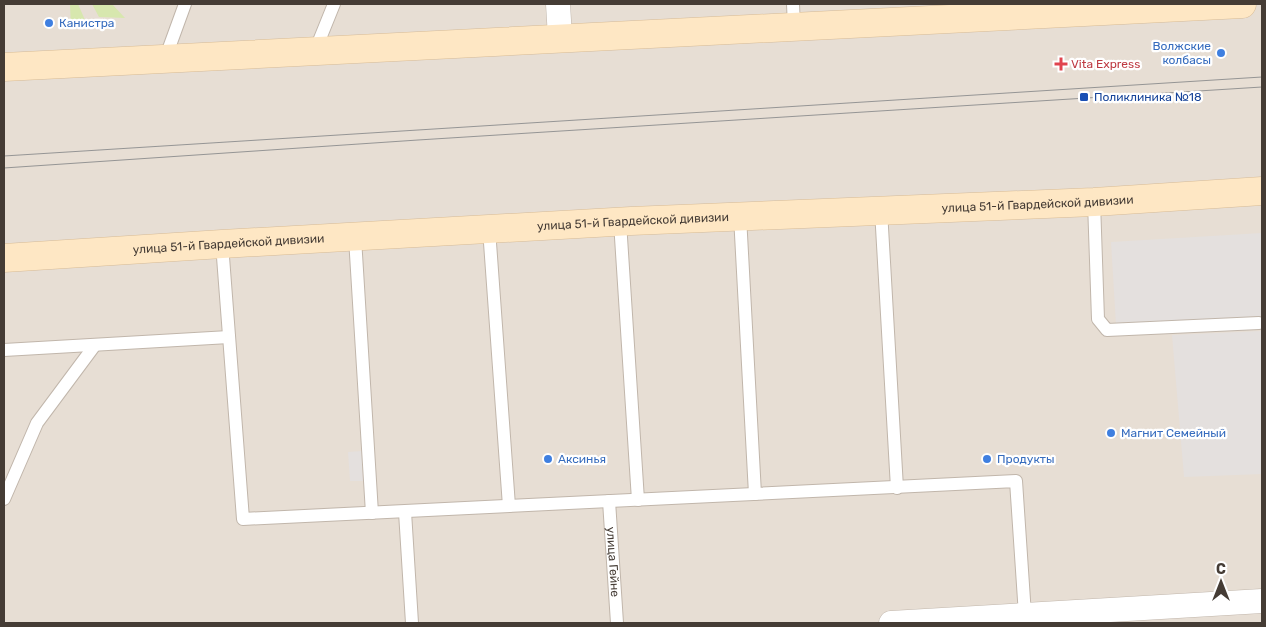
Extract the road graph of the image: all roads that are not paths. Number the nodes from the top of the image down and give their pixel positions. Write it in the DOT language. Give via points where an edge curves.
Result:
graph roads {
  1 [pos="185,4"];
  2 [pos="334,4"];
  3 [pos="558,4"];
  4 [pos="1242,4"];
  5 [pos="793,15"];
  6 [pos="560,38"];
  7 [pos="315,51"];
  8 [pos="165,59"];
  9 [pos="4,67"];
  10 [pos="1262,190"];
  11 [pos="1094,202"];
  12 [pos="881,210"];
  13 [pos="740,216"];
  14 [pos="620,222"];
  15 [pos="490,229"];
  16 [pos="355,238"];
  17 [pos="222,244"];
  18 [pos="4,258"];
  19 [pos="1259,323"];
  20 [pos="229,337"];
  21 [pos="96,345"];
  22 [pos="4,350"];
  23 [pos="897,488"];
  24 [pos="755,494"];
  25 [pos="4,499"];
  26 [pos="638,500"];
  27 [pos="609,501"];
  28 [pos="509,506"];
  29 [pos="405,512"];
  30 [pos="372,513"];
  31 [pos="1262,601"];
  32 [pos="1220,614"];
  33 [pos="1025,619"];
  34 [pos="412,623"];
  35 [pos="617,623"];
  36 [pos="890,623"];
  1 -- 8 [label="lane"];
  2 -- 7 [label="lane"];
  3 -- 6 [label="street"];
  4 -- 5 [label="main road"];
  5 -- 6 [label="main road"];
  6 -- 7 [label="main road"];
  7 -- 8 [label="main road"];
  8 -- 9 [label="main road"];
  10 -- 11 [label="main road, улица 51-й Гвардейской дивизии"];
  11 -- 12 [label="main road, улица 51-й Гвардейской дивизии"];
  11 -- 19 [label="lane" via="1098,319 1107,330"];
  12 -- 13 [label="main road, улица 51-й Гвардейской дивизии"];
  12 -- 23 [label="lane"];
  13 -- 14 [label="main road, улица 51-й Гвардейской дивизии"];
  13 -- 24 [label="lane"];
  14 -- 15 [label="main road, улица 51-й Гвардейской дивизии"];
  14 -- 26 [label="lane"];
  15 -- 16 [label="main road, улица 51-й Гвардейской дивизии"];
  15 -- 28 [label="lane"];
  16 -- 17 [label="main road, улица 51-й Гвардейской дивизии"];
  16 -- 30 [label="lane"];
  17 -- 18 [label="main road, улица 51-й Гвардейской дивизии"];
  17 -- 20 [label="lane"];
  20 -- 21 [label="lane"];
  20 -- 30 [label="lane" via="243,519"];
  21 -- 22 [label="lane"];
  21 -- 25 [label="lane" via="37,423"];
  23 -- 24 [label="lane"];
  23 -- 33 [label="lane" via="1016,482"];
  24 -- 26 [label="lane"];
  26 -- 27 [label="lane"];
  27 -- 28 [label="lane"];
  27 -- 35 [label="lane, улица Гейне"];
  28 -- 29 [label="lane"];
  29 -- 30 [label="lane"];
  29 -- 34 [label="lane"];
  31 -- 32 [label="street"];
  32 -- 33 [label="street"];
  33 -- 36 [label="street"];
}
